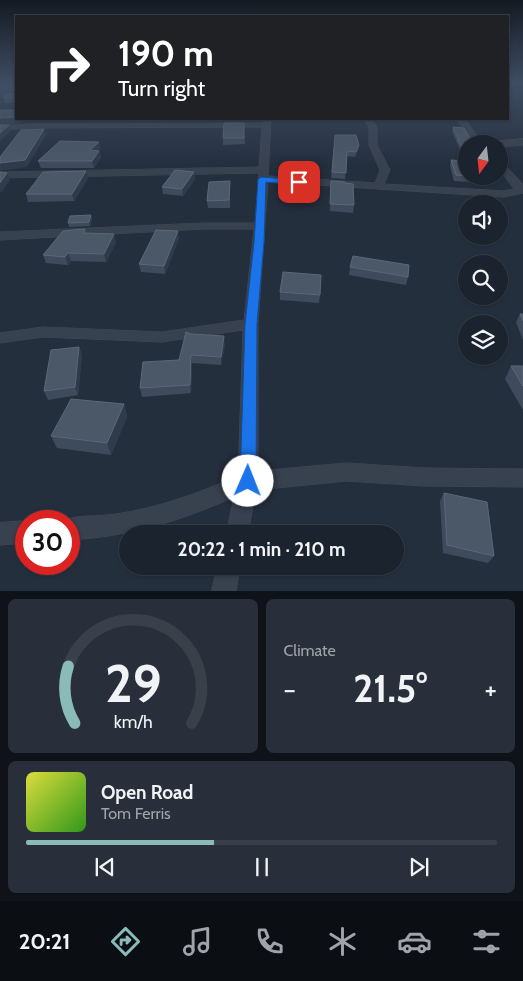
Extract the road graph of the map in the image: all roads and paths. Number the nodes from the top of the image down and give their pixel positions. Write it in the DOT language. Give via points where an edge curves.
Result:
graph roads {
  1 [pos="368,120"];
  2 [pos="462,120"];
  3 [pos="267,122"];
  4 [pos="0,128"];
  5 [pos="473,135"];
  6 [pos="523,142"];
  7 [pos="508,143"];
  8 [pos="0,175"];
  9 [pos="262,175"];
  10 [pos="508,175"];
  11 [pos="378,187"];
  12 [pos="521,190"];
  13 [pos="260,226"];
  14 [pos="0,236"];
  15 [pos="251,324"];
  16 [pos="0,338"];
  17 [pos="523,478"];
  18 [pos="248,481"];
  19 [pos="239,525"];
  20 [pos="80,528"];
  21 [pos="15,533"];
  22 [pos="0,534"];
  23 [pos="228,575"];
  24 [pos="224,591"];
  1 -- 11 [label="street" via="374,132 373,145 385,170"];
  2 -- 5 [label="street"];
  3 -- 4 [label="street"];
  3 -- 9 [label="street"];
  6 -- 7 [label="street"];
  8 -- 9 [label="street"];
  9 -- 11 [label="street"];
  9 -- 13 [label="street"];
  10 -- 12 [label="street"];
  11 -- 12 [label="street" via="504,194"];
  13 -- 14 [label="street"];
  13 -- 15 [label="street"];
  15 -- 16 [label="street" via="162,337 43,332"];
  15 -- 18 [label="street"];
  17 -- 18 [label="street" via="425,478 346,472"];
  18 -- 19 [label="street"];
  18 -- 20 [label="street" via="202,502 164,514 116,525"];
  21 -- 22 [label="street"];
  23 -- 24 [label="street"];
}
